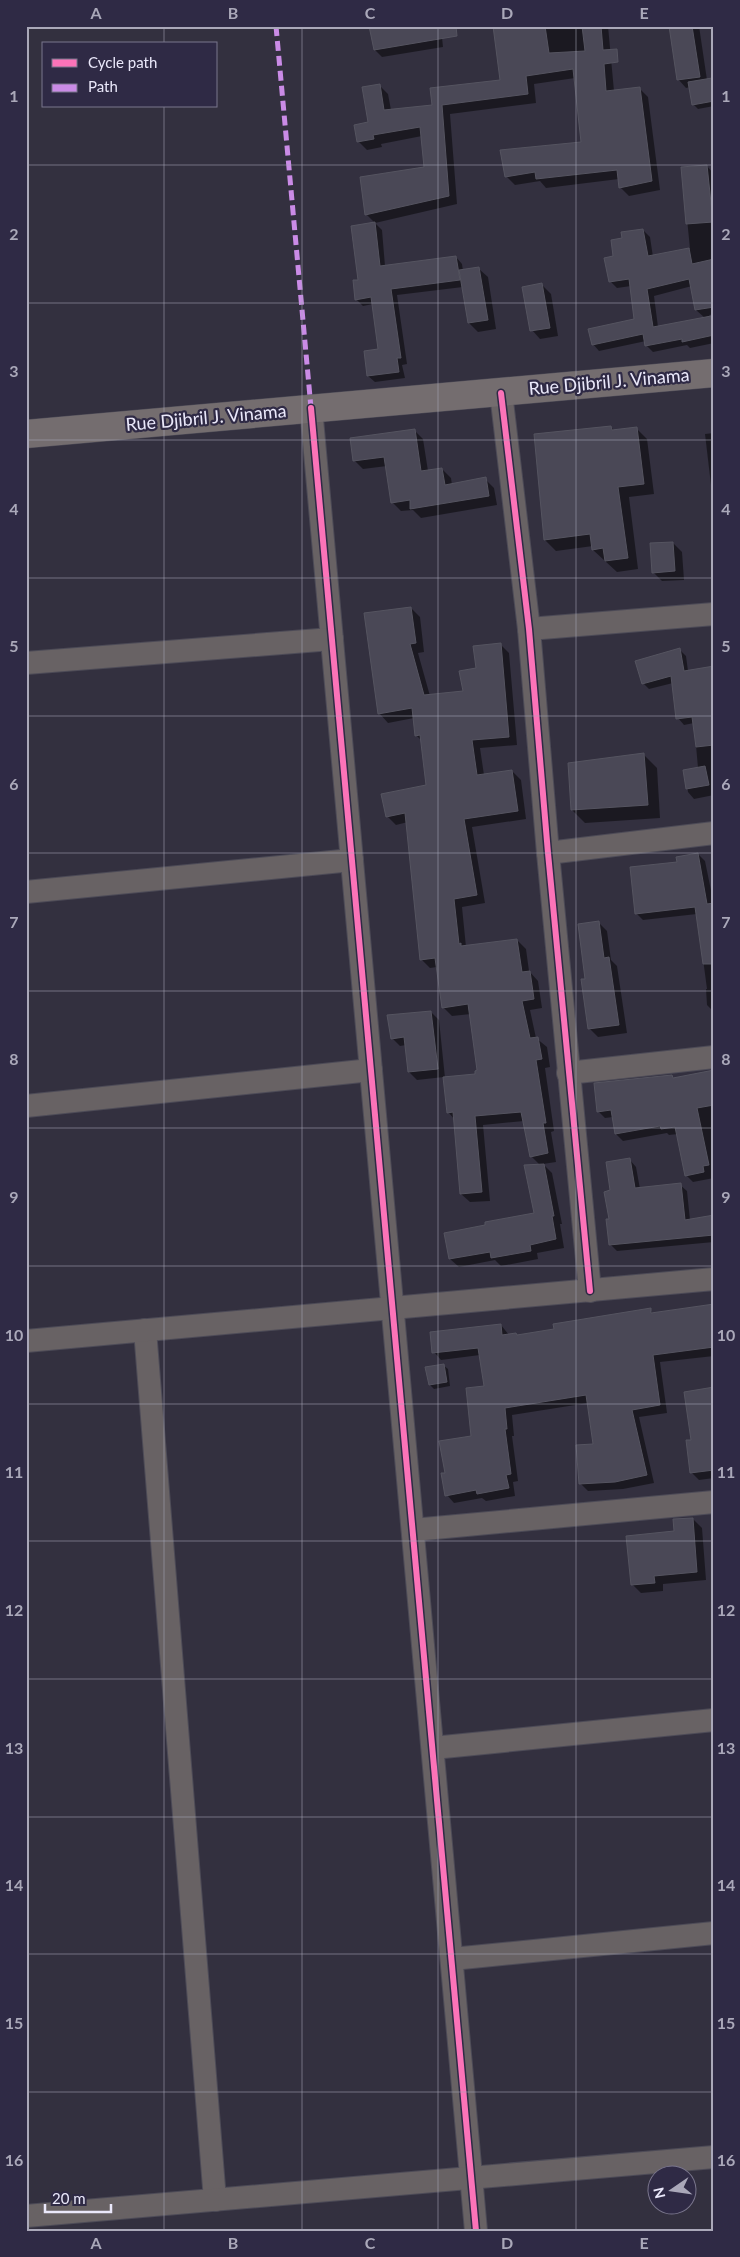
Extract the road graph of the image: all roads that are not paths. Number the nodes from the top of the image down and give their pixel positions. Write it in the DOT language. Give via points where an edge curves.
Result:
graph roads {
  1 [pos="714,373"];
  2 [pos="501,393"];
  3 [pos="311,408"];
  4 [pos="26,434"];
  5 [pos="714,614"];
  6 [pos="529,629"];
  7 [pos="332,639"];
  8 [pos="26,663"];
  9 [pos="714,833"];
  10 [pos="548,853"];
  11 [pos="352,860"];
  12 [pos="26,892"];
  13 [pos="714,1057"];
  14 [pos="371,1070"];
  15 [pos="568,1073"];
  16 [pos="26,1106"];
  17 [pos="714,1279"];
  18 [pos="590,1291"];
  19 [pos="393,1307"];
  20 [pos="145,1330"];
  21 [pos="26,1341"];
  22 [pos="714,1502"];
  23 [pos="413,1530"];
  24 [pos="714,1720"];
  25 [pos="433,1748"];
  26 [pos="714,1933"];
  27 [pos="452,1959"];
  28 [pos="714,2157"];
  29 [pos="472,2178"];
  30 [pos="215,2200"];
  31 [pos="26,2216"];
  32 [pos="476,2231"];
  1 -- 2 [label="street, Rue Djibril J. Vinama"];
  2 -- 3 [label="street, Rue Djibril J. Vinama"];
  2 -- 6 [label="street"];
  3 -- 4 [label="street, Rue Djibril J. Vinama"];
  3 -- 7 [label="street"];
  5 -- 6 [label="street"];
  6 -- 10 [label="street"];
  7 -- 8 [label="street"];
  7 -- 11 [label="street"];
  9 -- 10 [label="street"];
  10 -- 15 [label="street"];
  11 -- 12 [label="street"];
  11 -- 14 [label="street"];
  13 -- 15 [label="street"];
  14 -- 16 [label="street"];
  14 -- 19 [label="street"];
  15 -- 18 [label="street"];
  17 -- 18 [label="street"];
  18 -- 19 [label="street"];
  19 -- 20 [label="street"];
  19 -- 23 [label="street"];
  20 -- 21 [label="street"];
  20 -- 30 [label="street"];
  22 -- 23 [label="street"];
  23 -- 25 [label="street"];
  24 -- 25 [label="street"];
  25 -- 27 [label="street"];
  26 -- 27 [label="street"];
  27 -- 29 [label="street"];
  28 -- 29 [label="street"];
  29 -- 30 [label="street"];
  29 -- 32 [label="street"];
  30 -- 31 [label="street"];
}
